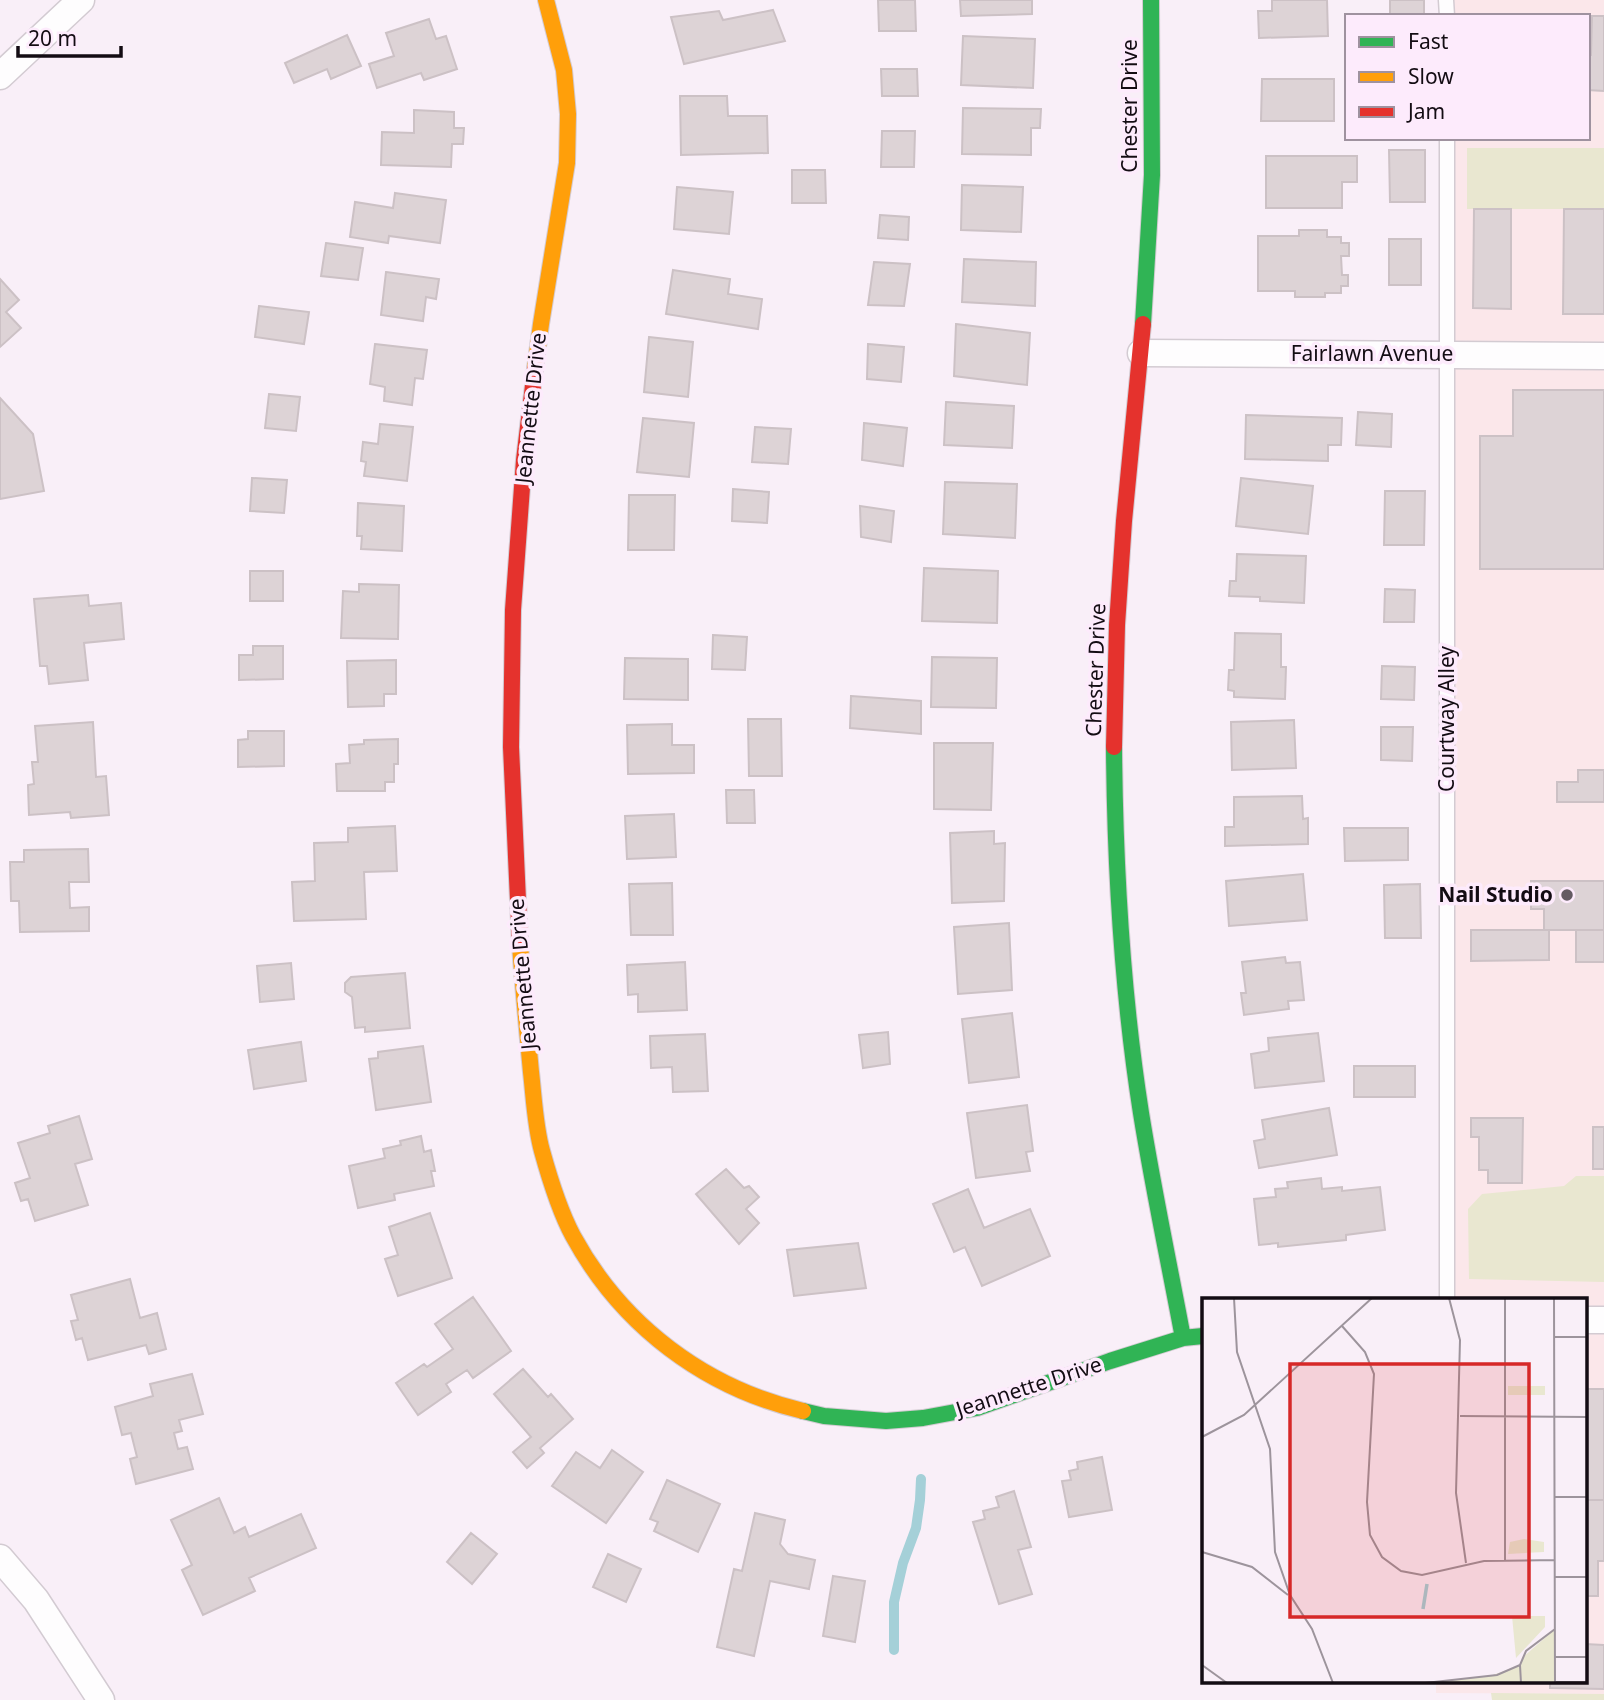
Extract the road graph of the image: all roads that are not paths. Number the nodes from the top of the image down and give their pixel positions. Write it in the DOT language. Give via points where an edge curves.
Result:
graph roads {
  1 [pos="81,0"];
  2 [pos="545,0"];
  3 [pos="1151,0"];
  4 [pos="0,76"];
  5 [pos="1447,140"];
  6 [pos="1140,353"];
  7 [pos="1447,355"];
  8 [pos="1604,356"];
  9 [pos="1447,1298"];
  10 [pos="1586,1320"];
  11 [pos="1604,1320"];
  12 [pos="1202,1336"];
  13 [pos="1183,1338"];
  14 [pos="0,1558"];
  15 [pos="101,1700"];
  1 -- 4 [label="street"];
  2 -- 13 [label="street, Jeannette Drive" via="564,70 567,163 524,460 513,610 511,747 517,927 535,1112 541,1149 573,1235 618,1301 677,1354 747,1394 824,1416 886,1421 977,1408"];
  3 -- 6 [label="street, Chester Drive" via="1152,175"];
  5 -- 7 [label="lane, Courtway Alley"];
  6 -- 7 [label="street, Fairlawn Avenue"];
  6 -- 13 [label="street, Chester Drive" via="1117,625 1117,865 1141,1113"];
  7 -- 8 [label="street, Fairlawn Avenue"];
  7 -- 9 [label="lane, Courtway Alley"];
  10 -- 11 [label="street"];
  12 -- 13 [label="street, Jeannette Drive"];
  14 -- 15 [label="street" via="36,1600"];
}
